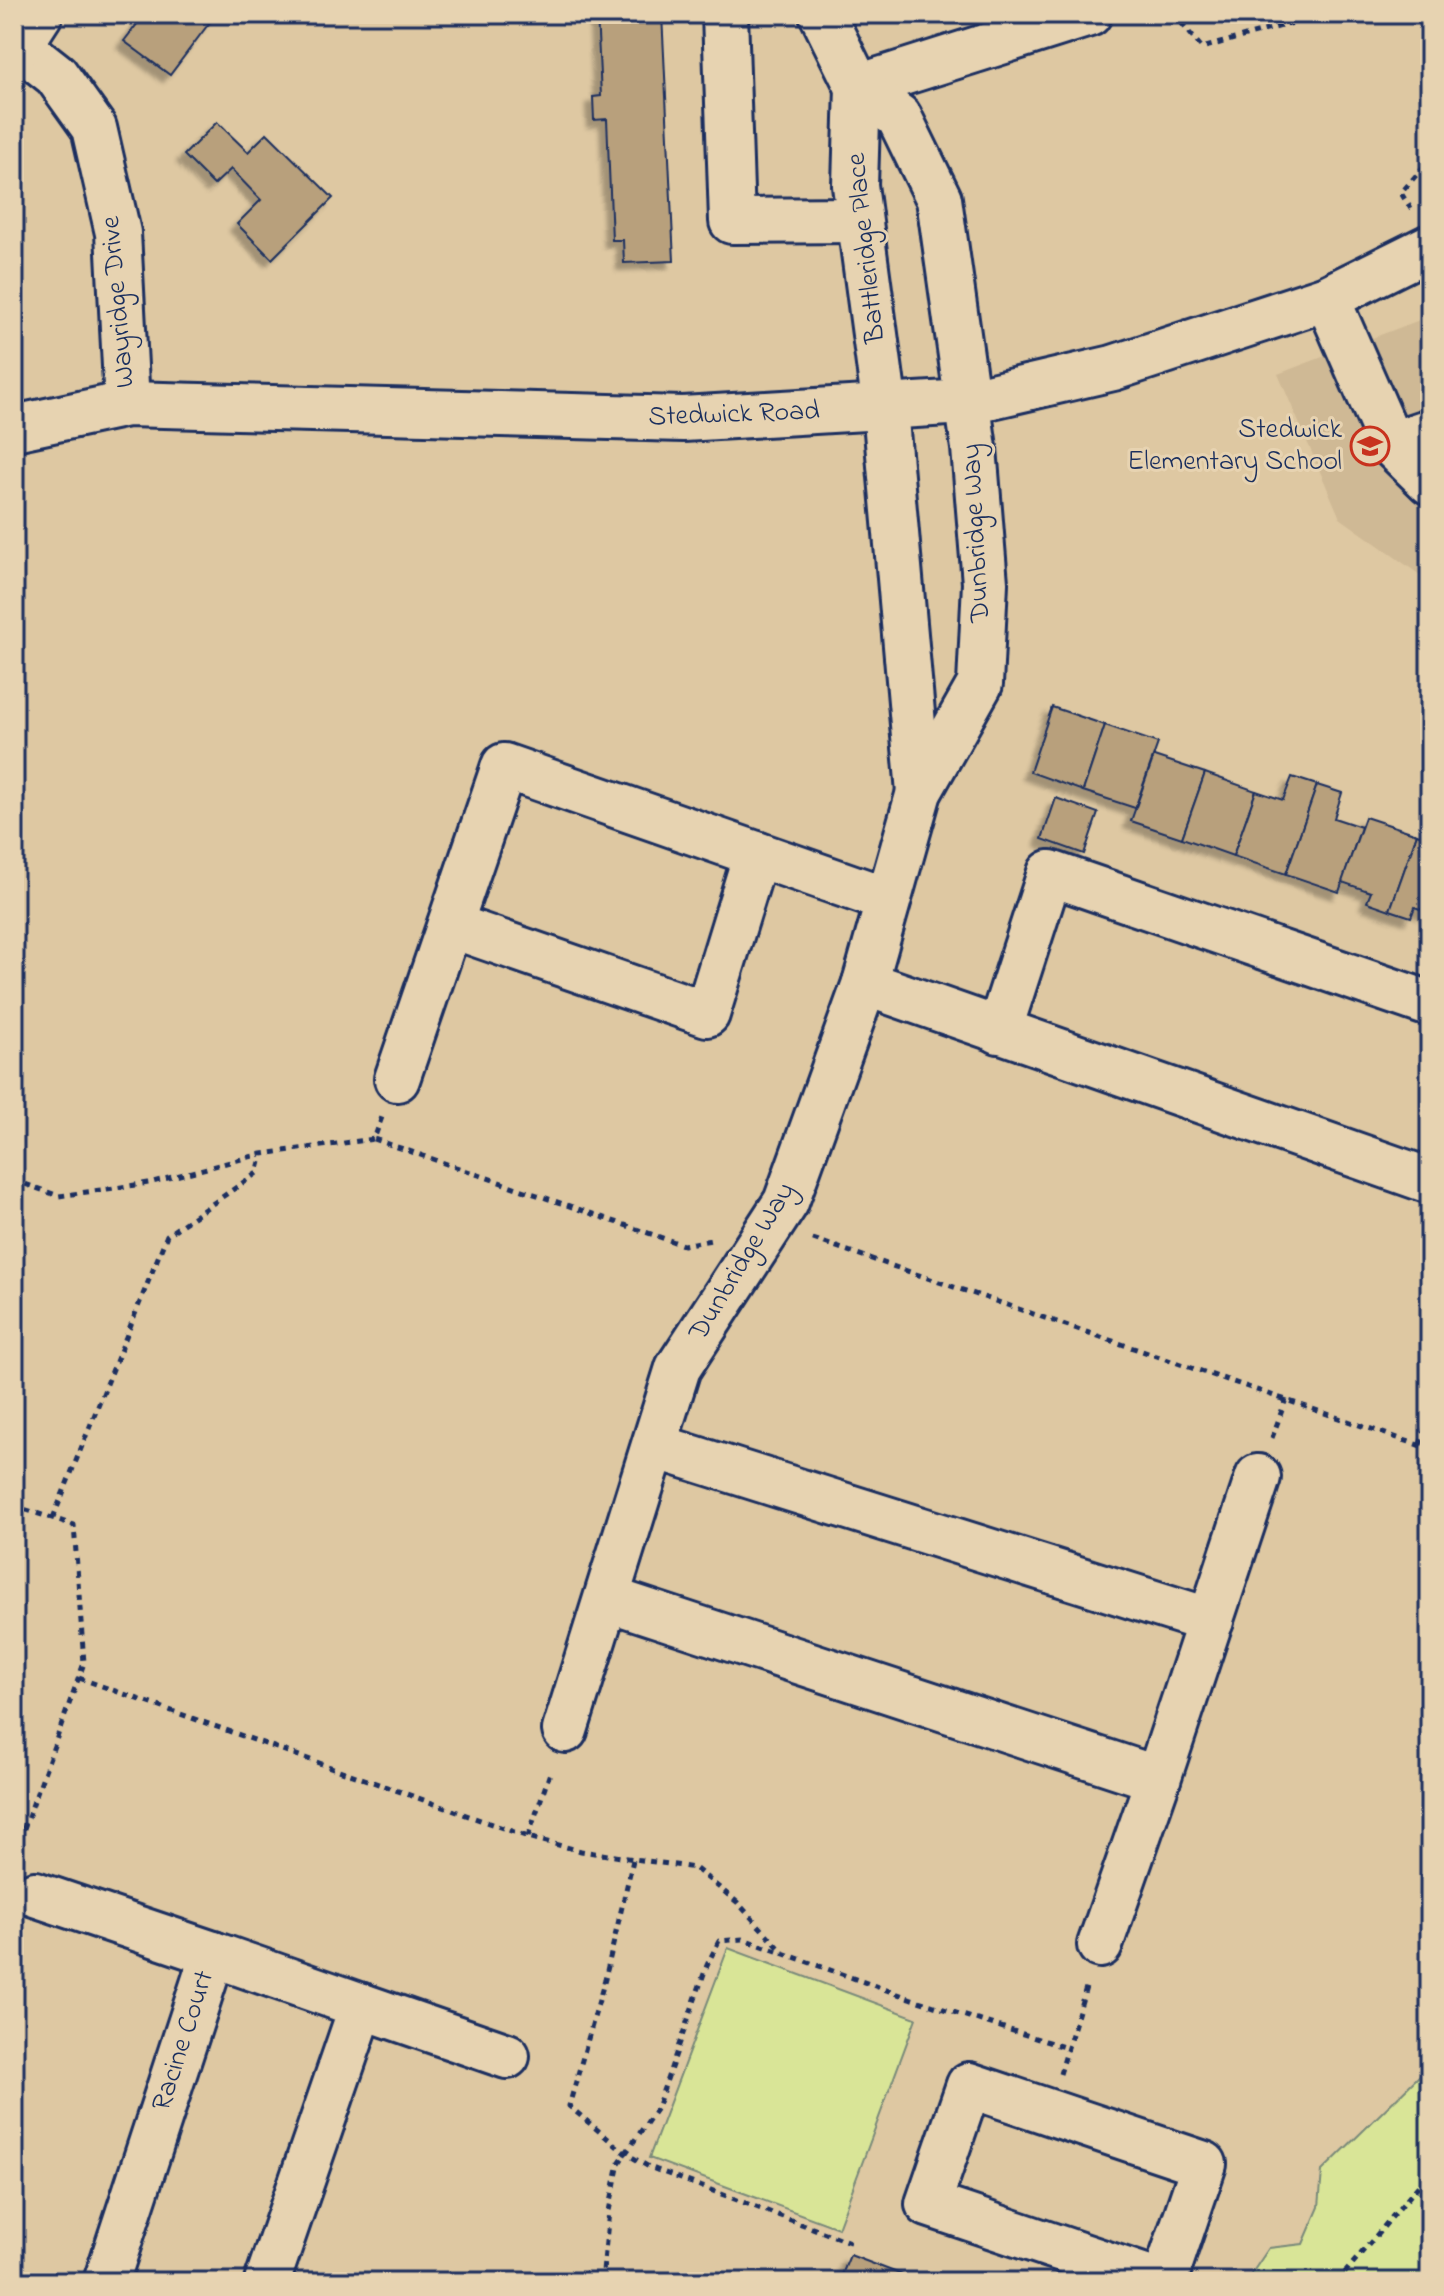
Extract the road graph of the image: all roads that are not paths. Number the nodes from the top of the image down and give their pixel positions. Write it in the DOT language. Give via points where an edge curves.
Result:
graph roads {
  1 [pos="725,14"];
  2 [pos="822,14"];
  3 [pos="1089,14"];
  4 [pos="25,34"];
  5 [pos="858,87"];
  6 [pos="859,220"];
  7 [pos="1424,234"];
  8 [pos="1327,298"];
  9 [pos="966,402"];
  10 [pos="127,404"];
  11 [pos="885,409"];
  12 [pos="14,428"];
  13 [pos="1411,437"];
  14 [pos="1430,482"];
  15 [pos="919,792"];
  16 [pos="756,854"];
  17 [pos="888,900"];
  18 [pos="450,925"];
  19 [pos="865,983"];
  20 [pos="1430,1004"];
  21 [pos="999,1031"];
  22 [pos="397,1079"];
  23 [pos="1430,1181"];
  24 [pos="655,1446"];
  25 [pos="1258,1477"];
  26 [pos="609,1599"];
  27 [pos="1211,1621"];
  28 [pos="565,1730"];
  29 [pos="1158,1779"];
  30 [pos="35,1894"];
  31 [pos="1100,1945"];
  32 [pos="213,1954"];
  33 [pos="362,2006"];
  34 [pos="507,2056"];
  35 [pos="1072,2267"];
  36 [pos="106,2282"];
  37 [pos="267,2282"];
  38 [pos="1162,2282"];
  1 -- 6 [label="street" via="732,221"];
  2 -- 5 [label="street, Battleridge Place"];
  3 -- 5 [label="street"];
  4 -- 10 [label="street, Wayridge Drive" via="94,128 118,233"];
  5 -- 6 [label="street, Battleridge Place"];
  5 -- 9 [label="street, Battleridge Place" via="899,117 939,199"];
  6 -- 11 [label="street, Battleridge Place"];
  7 -- 8 [label="street, Stedwick Road"];
  8 -- 9 [label="street, Stedwick Road" via="1113,368"];
  8 -- 13 [label="street"];
  9 -- 11 [label="street, Stedwick Road"];
  9 -- 15 [label="street, Dunbridge Way" via="985,583 980,684"];
  10 -- 11 [label="street, Stedwick Road" via="683,419"];
  10 -- 12 [label="street, Stedwick Road"];
  11 -- 15 [label="street, Dunbridge Way"];
  13 -- 14 [label="street"];
  15 -- 17 [label="street, Dunbridge Way"];
  16 -- 17 [label="street"];
  16 -- 18 [label="street" via="504,766"];
  16 -- 18 [label="street" via="707,1014"];
  17 -- 19 [label="street, Dunbridge Way"];
  18 -- 22 [label="street"];
  19 -- 21 [label="street"];
  19 -- 24 [label="street, Dunbridge Way" via="786,1202 678,1368"];
  20 -- 21 [label="street" via="1050,873"];
  21 -- 23 [label="street"];
  24 -- 26 [label="street, Dunbridge Way"];
  24 -- 27 [label="street"];
  25 -- 27 [label="street"];
  26 -- 28 [label="street, Dunbridge Way"];
  26 -- 29 [label="street"];
  27 -- 29 [label="street"];
  29 -- 31 [label="street"];
  30 -- 32 [label="street"];
  32 -- 33 [label="street, Racine Court"];
  32 -- 36 [label="street, Racine Court"];
  33 -- 34 [label="street, Racine Court"];
  33 -- 37 [label="street"];
  35 -- 38 [label="street"];
  35 -- 38 [label="street" via="928,2204 969,2085 1204,2164"];
}
